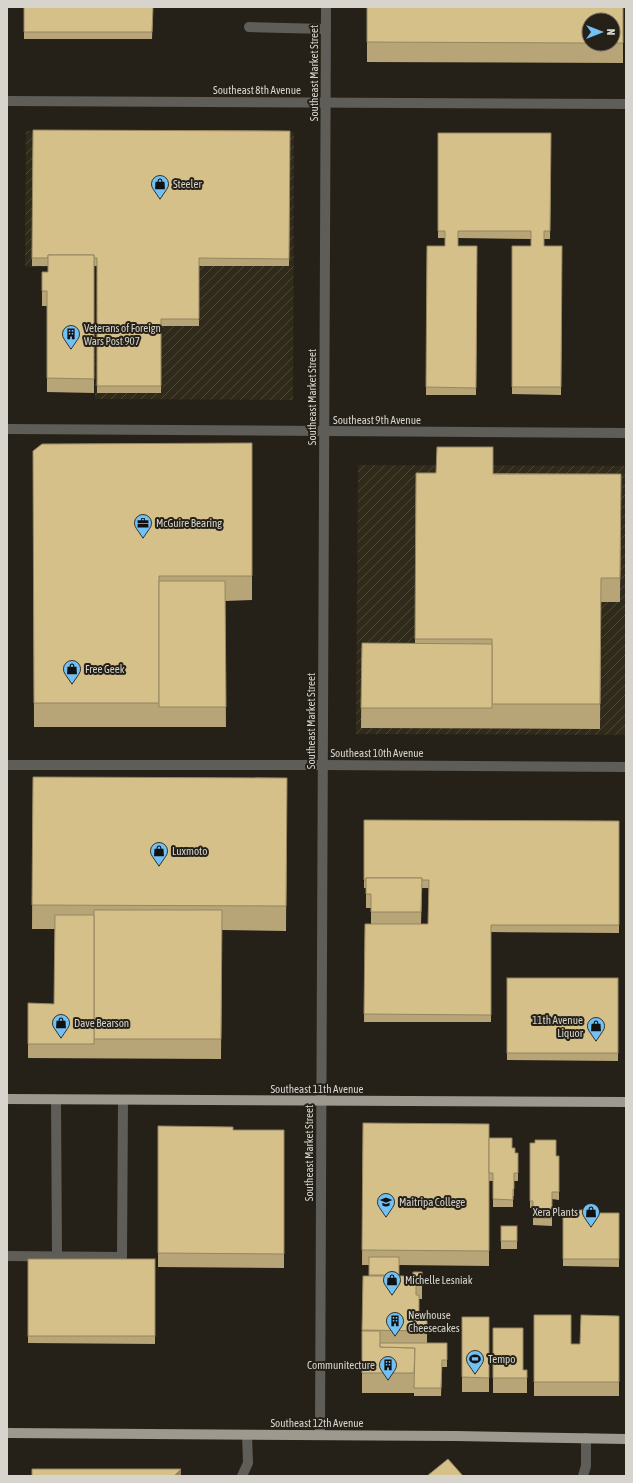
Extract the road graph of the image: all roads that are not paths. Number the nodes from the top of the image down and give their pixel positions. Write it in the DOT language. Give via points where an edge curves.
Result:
graph roads {
  1 [pos="326,7"];
  2 [pos="249,27"];
  3 [pos="326,29"];
  4 [pos="7,101"];
  5 [pos="326,102"];
  6 [pos="626,104"];
  7 [pos="7,429"];
  8 [pos="324,431"];
  9 [pos="626,433"];
  10 [pos="323,764"];
  11 [pos="7,766"];
  12 [pos="626,767"];
  13 [pos="7,1099"];
  14 [pos="56,1100"];
  15 [pos="123,1100"];
  16 [pos="321,1100"];
  17 [pos="626,1102"];
  18 [pos="7,1256"];
  19 [pos="57,1256"];
  20 [pos="7,1433"];
  21 [pos="247,1435"];
  22 [pos="320,1435"];
  23 [pos="586,1438"];
  24 [pos="626,1439"];
  25 [pos="242,1476"];
  26 [pos="583,1476"];
  1 -- 3 [label="street, Southeast Market Street"];
  2 -- 3 [label="street"];
  3 -- 5 [label="street, Southeast Market Street"];
  4 -- 5 [label="street, Southeast 8th Avenue"];
  5 -- 6 [label="street, Southeast 8th Avenue"];
  5 -- 8 [label="street, Southeast Market Street"];
  7 -- 8 [label="street, Southeast 9th Avenue"];
  8 -- 9 [label="street, Southeast 9th Avenue"];
  8 -- 10 [label="street, Southeast Market Street"];
  10 -- 11 [label="street, Southeast 10th Avenue"];
  10 -- 12 [label="street, Southeast 10th Avenue"];
  10 -- 16 [label="street, Southeast Market Street"];
  13 -- 14 [label="main road, Southeast 11th Avenue"];
  14 -- 15 [label="main road, Southeast 11th Avenue"];
  14 -- 19 [label="street"];
  15 -- 16 [label="main road, Southeast 11th Avenue"];
  15 -- 19 [label="street" via="122,1257"];
  16 -- 17 [label="main road, Southeast 11th Avenue"];
  16 -- 22 [label="street, Southeast Market Street"];
  18 -- 19 [label="street"];
  20 -- 21 [label="main road, Southeast 12th Avenue"];
  21 -- 22 [label="main road, Southeast 12th Avenue"];
  21 -- 25 [label="street" via="248,1463"];
  22 -- 23 [label="main road, Southeast 12th Avenue"];
  23 -- 24 [label="main road, Southeast 12th Avenue"];
  23 -- 26 [label="street" via="586,1466"];
}
